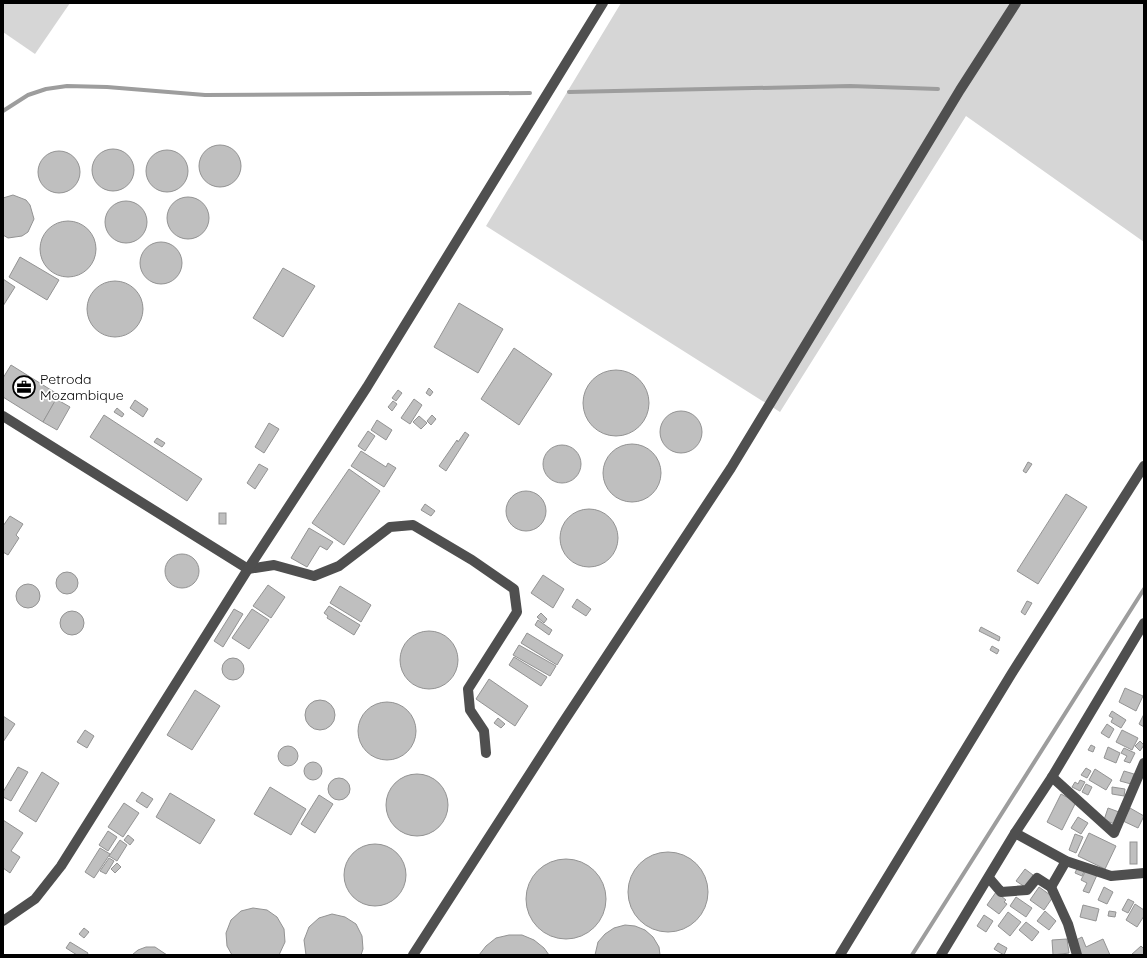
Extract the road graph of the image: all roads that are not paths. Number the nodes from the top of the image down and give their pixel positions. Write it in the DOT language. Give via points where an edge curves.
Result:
graph roads {
  1 [pos="603,3"];
  2 [pos="1016,3"];
  3 [pos="3,416"];
  4 [pos="1144,466"];
  5 [pos="248,569"];
  6 [pos="1144,623"];
  7 [pos="486,753"];
  8 [pos="1143,770"];
  9 [pos="1052,777"];
  10 [pos="1015,833"];
  11 [pos="1066,861"];
  12 [pos="1144,873"];
  13 [pos="989,878"];
  14 [pos="1051,888"];
  15 [pos="3,921"];
  16 [pos="413,955"];
  17 [pos="840,955"];
  18 [pos="941,955"];
  19 [pos="1077,955"];
  1 -- 5 [label="street" via="367,387"];
  2 -- 16 [label="street" via="960,90 731,468"];
  3 -- 5 [label="street"];
  4 -- 17 [label="street" via="1012,673"];
  5 -- 7 [label="street" via="274,565 314,576 339,566 390,527 413,525 472,560 514,589 516,612 468,690 470,710 484,731"];
  5 -- 15 [label="street" via="61,866 35,899"];
  6 -- 9 [label="street"];
  8 -- 9 [label="street" via="1114,833"];
  9 -- 10 [label="street"];
  10 -- 11 [label="street"];
  10 -- 13 [label="street"];
  11 -- 12 [label="street" via="1110,876"];
  11 -- 14 [label="street"];
  13 -- 14 [label="street" via="1001,892 1027,890 1037,878"];
  13 -- 18 [label="street"];
  14 -- 19 [label="street" via="1068,924"];
}
